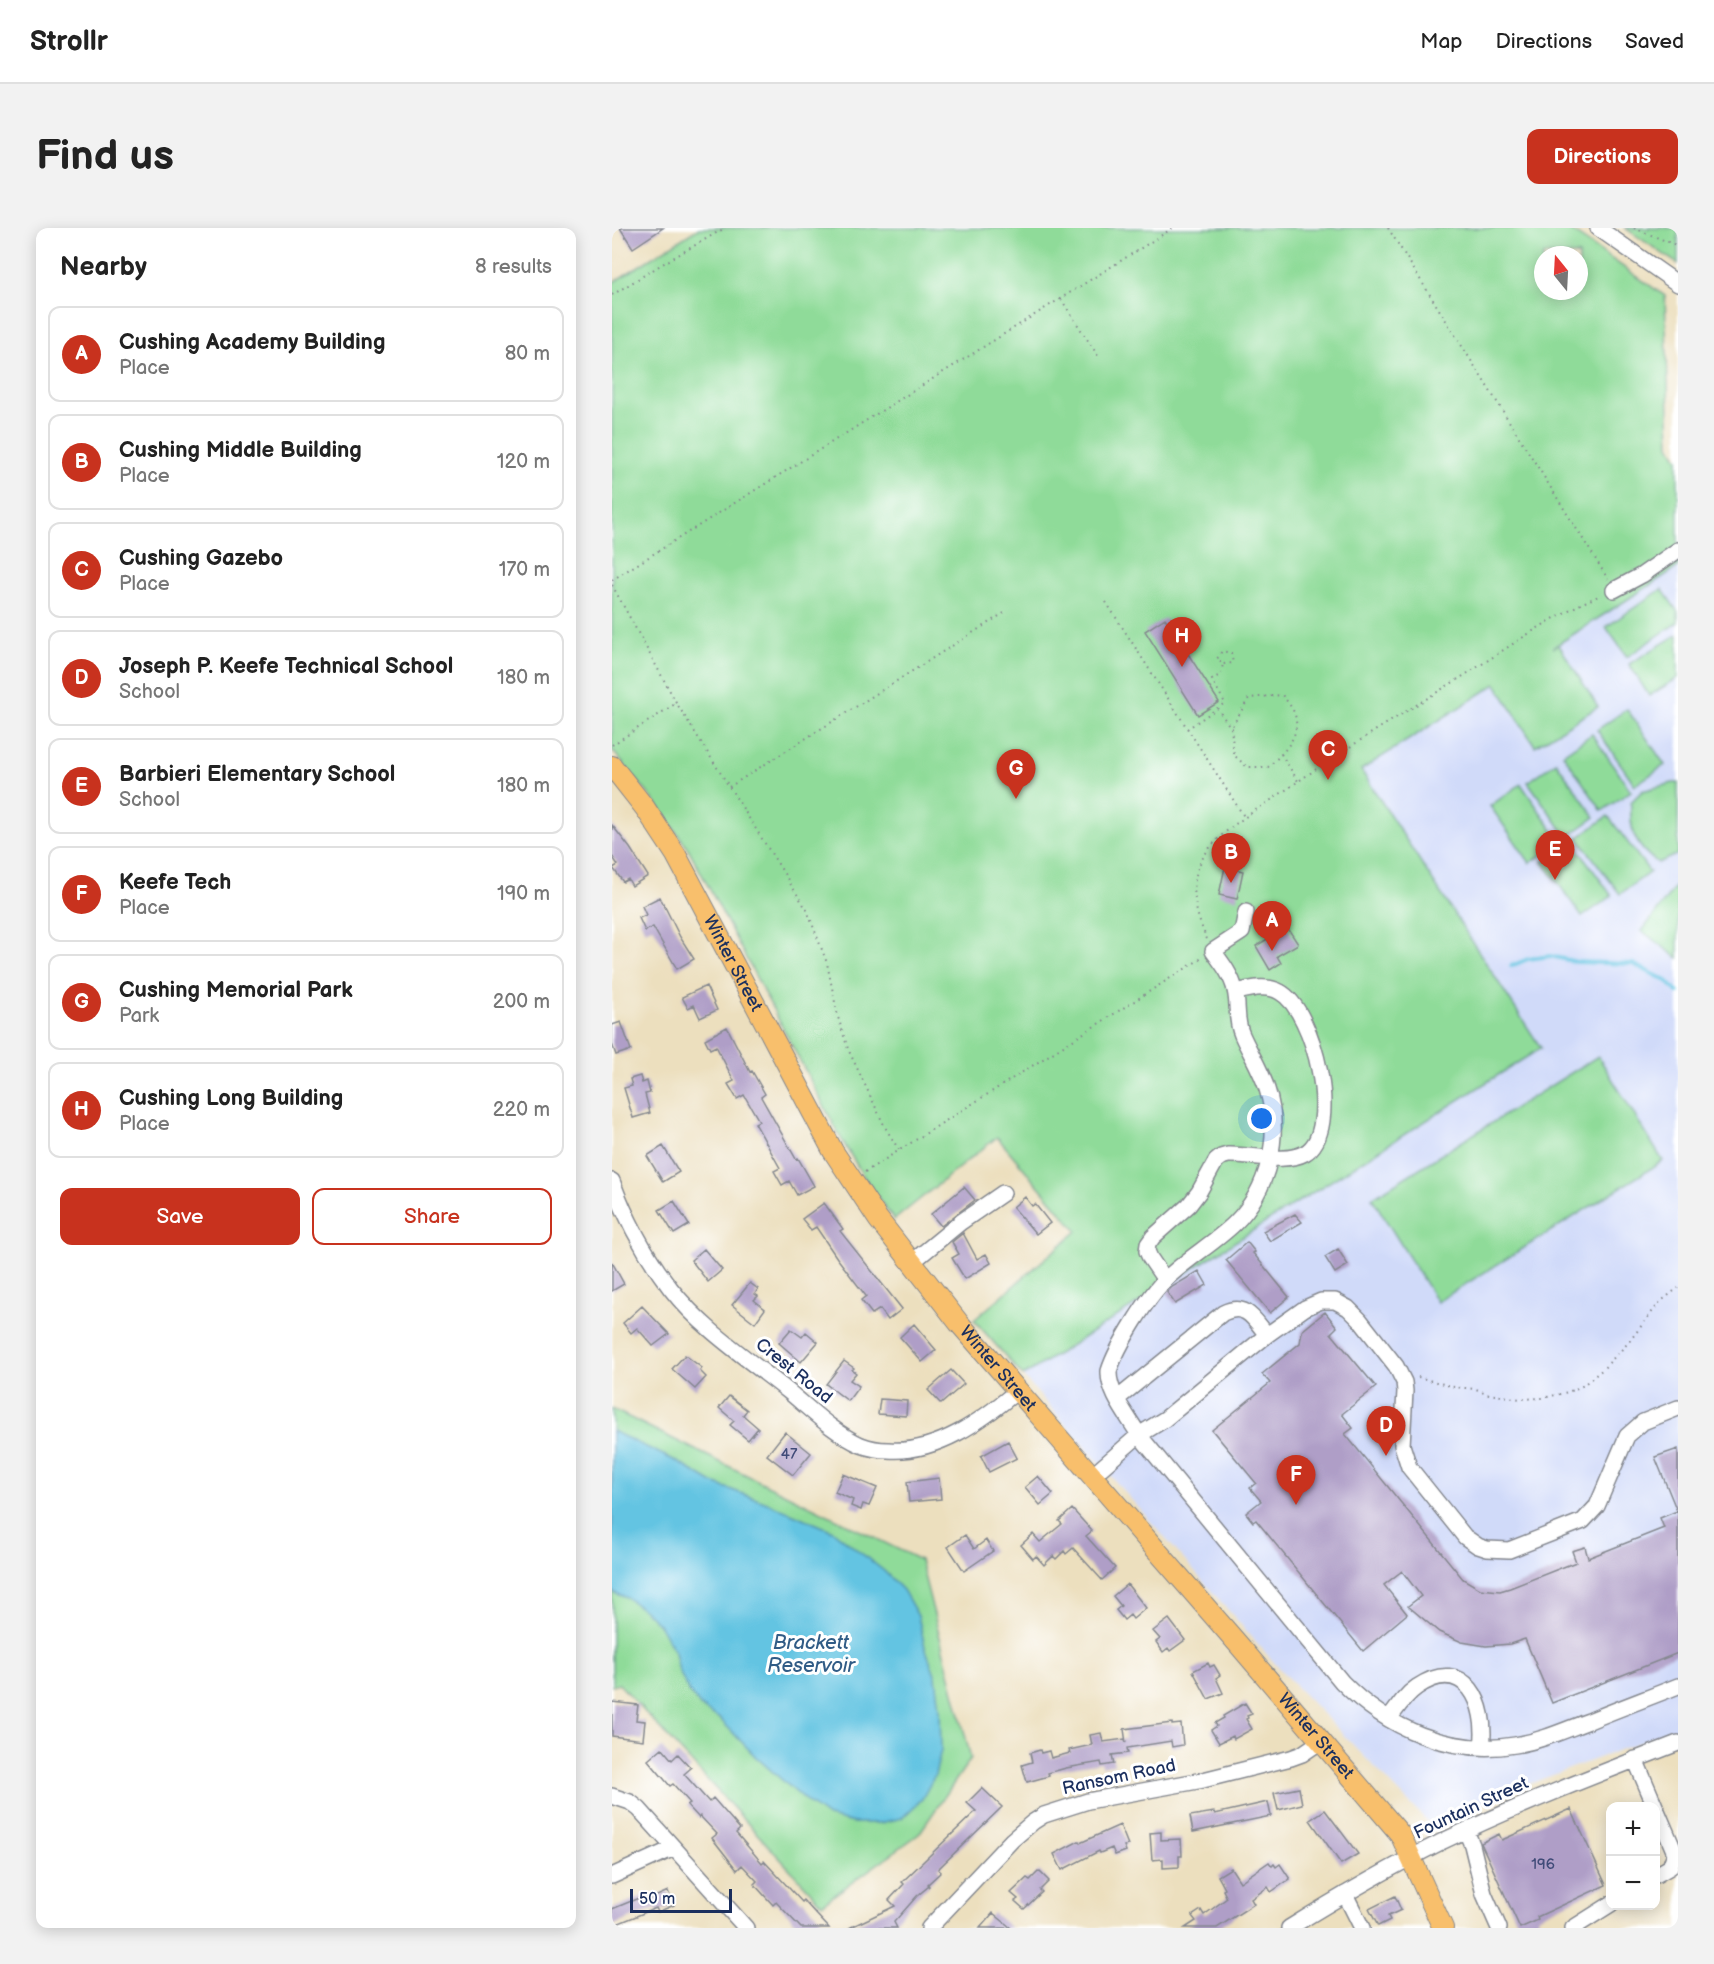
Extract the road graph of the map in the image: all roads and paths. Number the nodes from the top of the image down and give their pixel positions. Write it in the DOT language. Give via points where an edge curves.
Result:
graph roads {
  1 [pos="725,228"];
  2 [pos="1173,228"];
  3 [pos="1388,228"];
  4 [pos="1598,228"];
  5 [pos="1634,228"];
  6 [pos="1678,246"];
  7 [pos="1678,284"];
  8 [pos="612,295"];
  9 [pos="1061,299"];
  10 [pos="1100,359"];
  11 [pos="1678,550"];
  12 [pos="612,580"];
  13 [pos="612,585"];
  14 [pos="1614,590"];
  15 [pos="1106,602"];
  16 [pos="1004,613"];
  17 [pos="1223,664"];
  18 [pos="677,704"];
  19 [pos="1217,708"];
  20 [pos="1231,728"];
  21 [pos="1187,729"];
  22 [pos="612,745"];
  23 [pos="1281,754"];
  24 [pos="612,766"];
  25 [pos="1298,781"];
  26 [pos="729,787"];
  27 [pos="1245,818"];
  28 [pos="1246,912"];
  29 [pos="1213,951"];
  30 [pos="1236,992"];
  31 [pos="899,1150"];
  32 [pos="1270,1157"];
  33 [pos="612,1180"];
  34 [pos="852,1181"];
  35 [pos="1003,1193"];
  36 [pos="910,1263"];
  37 [pos="1165,1280"];
  38 [pos="1678,1288"];
  39 [pos="1267,1335"];
  40 [pos="1401,1374"];
  41 [pos="1018,1390"];
  42 [pos="1117,1399"];
  43 [pos="1678,1408"];
  44 [pos="1139,1435"];
  45 [pos="1092,1476"];
  46 [pos="1678,1686"];
  47 [pos="1389,1719"];
  48 [pos="1321,1741"];
  49 [pos="1678,1743"];
  50 [pos="1482,1747"];
  51 [pos="1635,1760"];
  52 [pos="612,1796"];
  53 [pos="1466,1831"];
  54 [pos="674,1848"];
  55 [pos="1411,1858"];
  56 [pos="1660,1873"];
  57 [pos="612,1876"];
  58 [pos="1345,1894"];
  59 [pos="1606,1907"];
  60 [pos="746,1928"];
  61 [pos="929,1928"];
  62 [pos="1289,1928"];
  63 [pos="1362,1928"];
  64 [pos="1443,1928"];
  65 [pos="1499,1928"];
  66 [pos="1573,1928"];
  1 -- 8 [label="path"];
  2 -- 9 [label="path"];
  3 -- 14 [label="path"];
  4 -- 7 [label="street"];
  5 -- 6 [label="path"];
  9 -- 10 [label="path"];
  9 -- 12 [label="path"];
  11 -- 14 [label="street"];
  13 -- 18 [label="path"];
  14 -- 25 [label="path" via="1541,627"];
  15 -- 21 [label="path"];
  16 -- 26 [label="path"];
  17 -- 17 [label="path" via="1217,659 1222,651 1231,653 1233,663"];
  17 -- 19 [label="path" via="1221,675 1212,680 1225,703"];
  18 -- 22 [label="path"];
  18 -- 26 [label="path"];
  19 -- 20 [label="path"];
  19 -- 21 [label="path"];
  20 -- 23 [label="path" via="1234,754 1247,767 1268,767"];
  20 -- 23 [label="path" via="1249,698 1282,694 1295,714 1295,737"];
  21 -- 27 [label="path"];
  23 -- 25 [label="path"];
  24 -- 34 [label="main road, Winter Street" via="676,855"];
  25 -- 27 [label="path"];
  26 -- 31 [label="path" via="807,910 826,963 848,1049"];
  27 -- 29 [label="path" via="1206,852 1195,875 1194,901"];
  28 -- 29 [label="street" via="1242,932"];
  29 -- 30 [label="street"];
  29 -- 31 [label="path"];
  30 -- 32 [label="street" via="1238,1025 1262,1074 1272,1106"];
  30 -- 32 [label="street" via="1270,988 1286,996 1302,1020 1320,1070 1322,1116 1317,1140 1299,1155"];
  31 -- 34 [label="path"];
  32 -- 37 [label="street" via="1261,1186 1245,1212"];
  32 -- 37 [label="street" via="1228,1155 1216,1161 1189,1205 1148,1244 1150,1258"];
  33 -- 41 [label="street, Crest Road" via="646,1253 687,1306 833,1428 861,1445 889,1451 935,1443 973,1423"];
  34 -- 36 [label="main road, Winter Street"];
  35 -- 36 [label="street"];
  36 -- 41 [label="main road, Winter Street"];
  37 -- 42 [label="street" via="1111,1364 1108,1379"];
  38 -- 40 [label="path" via="1660,1302 1593,1379 1558,1395 1521,1399"];
  39 -- 40 [label="street" via="1314,1304 1335,1301 1355,1314"];
  39 -- 42 [label="street" via="1245,1311 1223,1313"];
  39 -- 44 [label="street" via="1165,1419"];
  40 -- 43 [label="street" via="1405,1391 1402,1444 1408,1467 1465,1537 1487,1549 1509,1550 1583,1521 1597,1506 1627,1437 1643,1422"];
  41 -- 45 [label="main road, Winter Street"];
  42 -- 44 [label="street"];
  44 -- 45 [label="street"];
  44 -- 47 [label="street" via="1342,1682"];
  45 -- 48 [label="main road, Winter Street"];
  46 -- 50 [label="street" via="1547,1737 1517,1745"];
  47 -- 50 [label="street" via="1429,1738"];
  47 -- 50 [label="street" via="1417,1688 1438,1678 1453,1677 1462,1680 1477,1699 1484,1723"];
  48 -- 55 [label="main road, Winter Street" via="1400,1834"];
  48 -- 61 [label="street, Ransom Road" via="1302,1754 1280,1761 1088,1801 1044,1815 1012,1840"];
  49 -- 51 [label="street, Fountain Street"];
  51 -- 53 [label="street, Fountain Street"];
  51 -- 56 [label="street" via="1675,1853 1670,1867"];
  52 -- 54 [label="street" via="639,1809"];
  53 -- 55 [label="street, Fountain Street"];
  53 -- 65 [label="street" via="1484,1894"];
  54 -- 57 [label="street"];
  54 -- 60 [label="street"];
  55 -- 58 [label="street, Fountain Street"];
  55 -- 64 [label="main road, Winter Street"];
  58 -- 62 [label="street, Fountain Street"];
  58 -- 63 [label="street"];
  59 -- 66 [label="street"];
}
